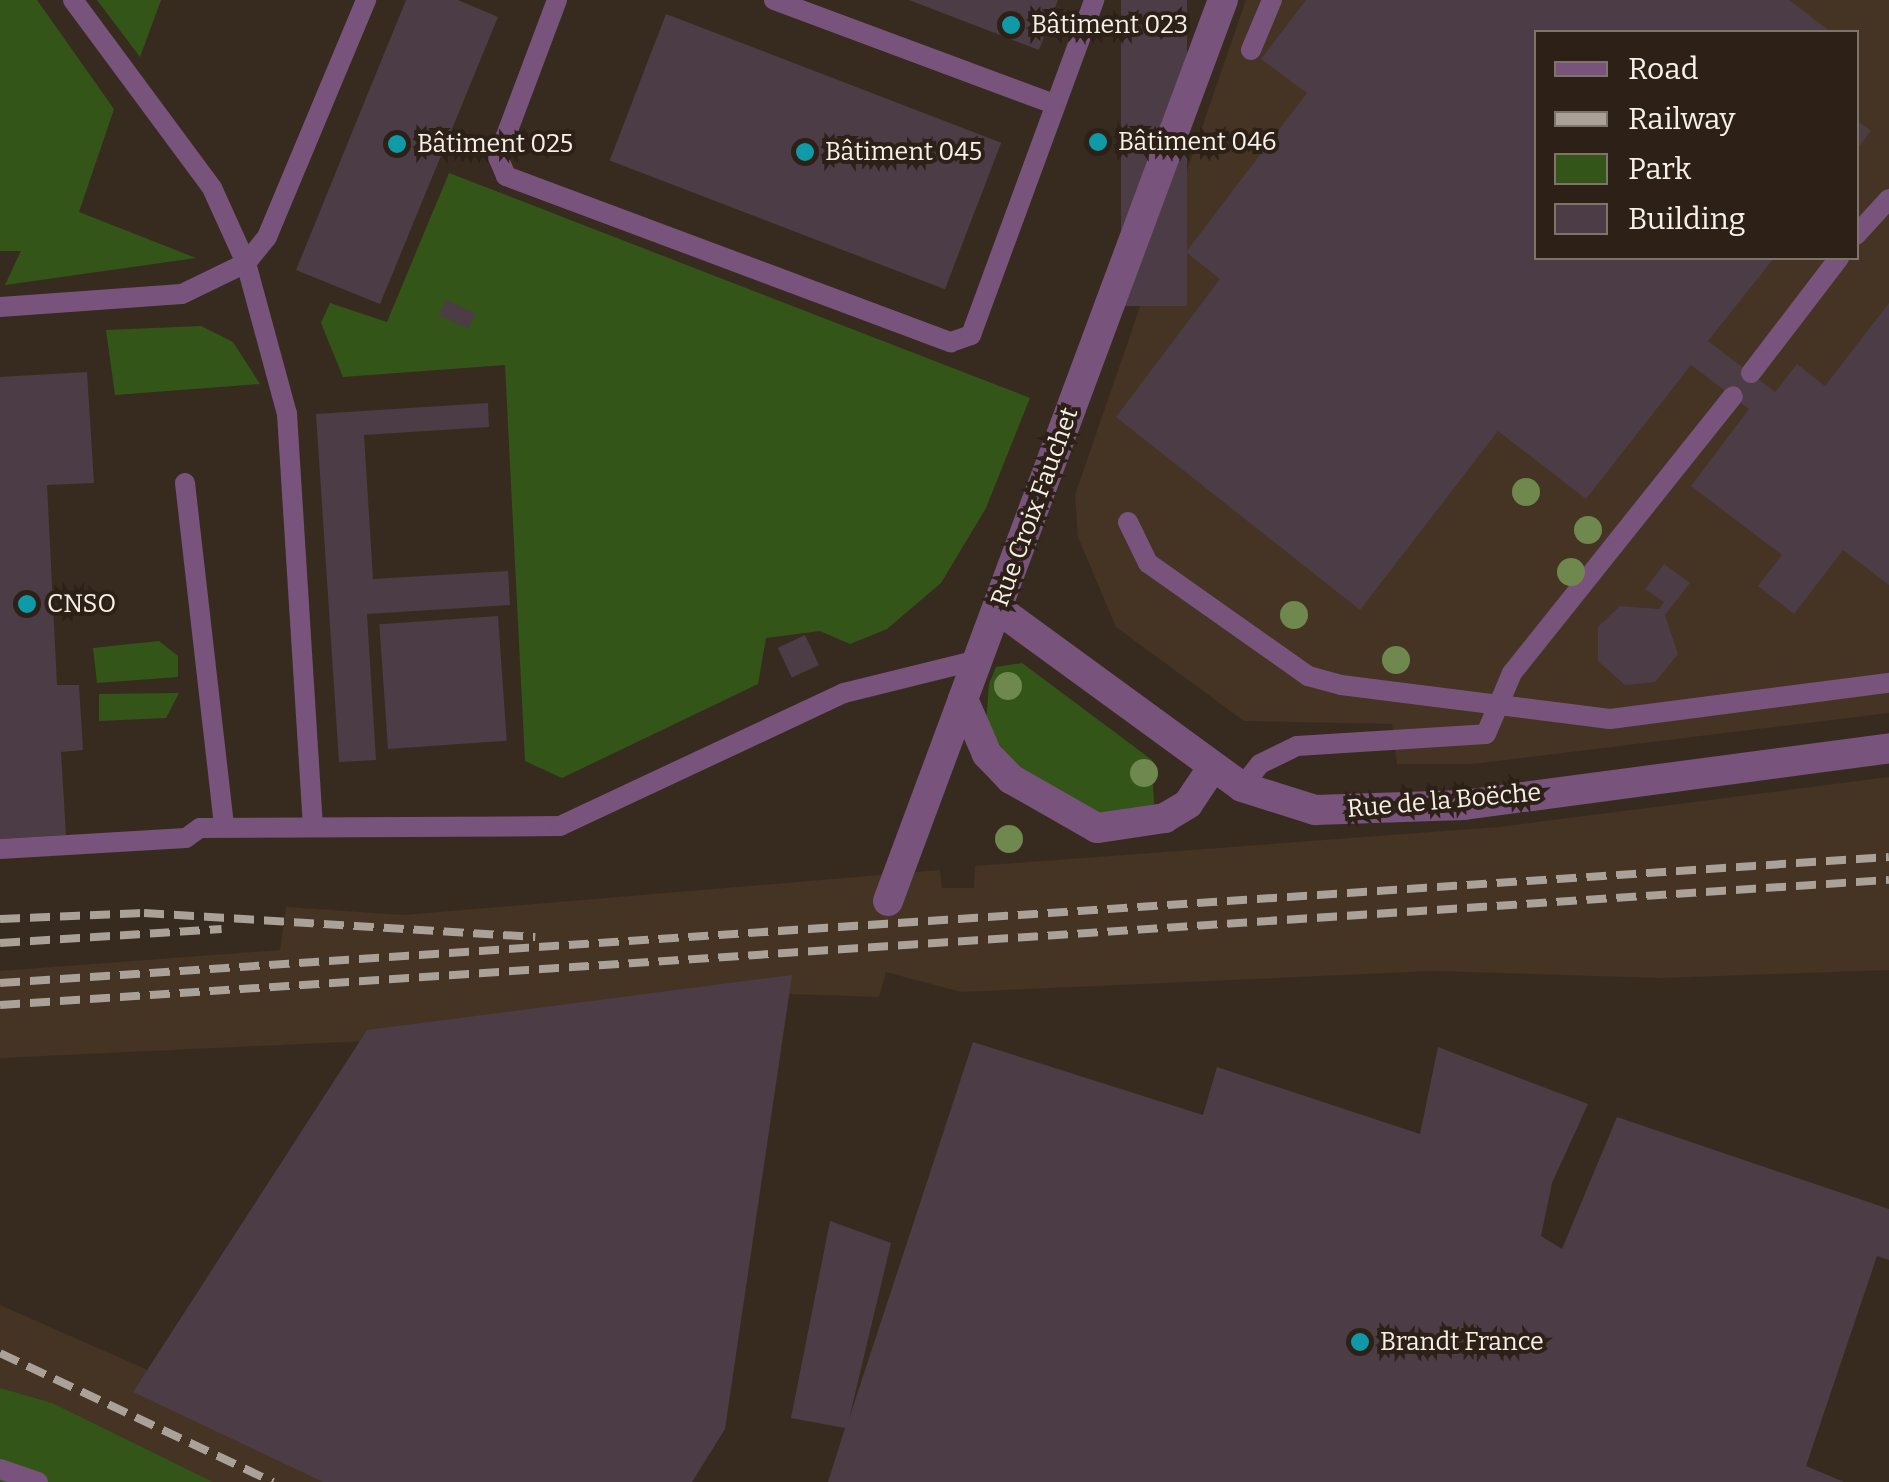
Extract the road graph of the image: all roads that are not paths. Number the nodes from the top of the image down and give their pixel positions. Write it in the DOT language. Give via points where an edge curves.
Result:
graph roads {
  1 [pos="73,0"];
  2 [pos="366,0"];
  3 [pos="557,0"];
  4 [pos="774,0"];
  5 [pos="1094,0"];
  6 [pos="1223,0"];
  7 [pos="1272,0"];
  8 [pos="1251,50"];
  9 [pos="1054,104"];
  10 [pos="1889,198"];
  11 [pos="1859,232"];
  12 [pos="1838,260"];
  13 [pos="246,262"];
  14 [pos="0,307"];
  15 [pos="1751,374"];
  16 [pos="1733,396"];
  17 [pos="185,483"];
  18 [pos="1128,522"];
  19 [pos="998,609"];
  20 [pos="977,660"];
  21 [pos="1889,683"];
  22 [pos="963,698"];
  23 [pos="1500,708"];
  24 [pos="1889,748"];
  25 [pos="1212,768"];
  26 [pos="1242,788"];
  27 [pos="313,825"];
  28 [pos="224,828"];
  29 [pos="0,850"];
  30 [pos="888,901"];
  31 [pos="0,1469"];
  32 [pos="38,1482"];
  1 -- 13 [label="lane" via="212,188"];
  2 -- 13 [label="lane" via="268,237"];
  3 -- 9 [label="lane" via="498,158 506,176 951,342 970,335"];
  4 -- 9 [label="lane"];
  5 -- 9 [label="lane"];
  6 -- 19 [label="street, Rue Croix Fauchet"];
  7 -- 8 [label="lane"];
  10 -- 11 [label="lane"];
  12 -- 15 [label="lane"];
  13 -- 14 [label="lane" via="182,294"];
  13 -- 27 [label="lane" via="288,414"];
  16 -- 23 [label="lane" via="1512,673"];
  17 -- 28 [label="lane"];
  18 -- 23 [label="lane" via="1148,563 1308,676"];
  19 -- 20 [label="street, Rue Croix Fauchet"];
  19 -- 25 [label="street, Rue de la Boëche"];
  20 -- 22 [label="street, Rue Croix Fauchet"];
  20 -- 27 [label="lane" via="844,694 560,826"];
  21 -- 23 [label="lane" via="1610,719"];
  22 -- 25 [label="street" via="987,754 1010,779 1097,828 1164,818 1188,804"];
  22 -- 30 [label="street, Rue Croix Fauchet"];
  23 -- 26 [label="lane" via="1476,736 1282,750"];
  24 -- 26 [label="street, Rue de la Boëche" via="1357,813"];
  25 -- 26 [label="street, Rue de la Boëche"];
  27 -- 28 [label="lane"];
  28 -- 29 [label="lane" via="186,838"];
  31 -- 32 [label="lane"];
}
